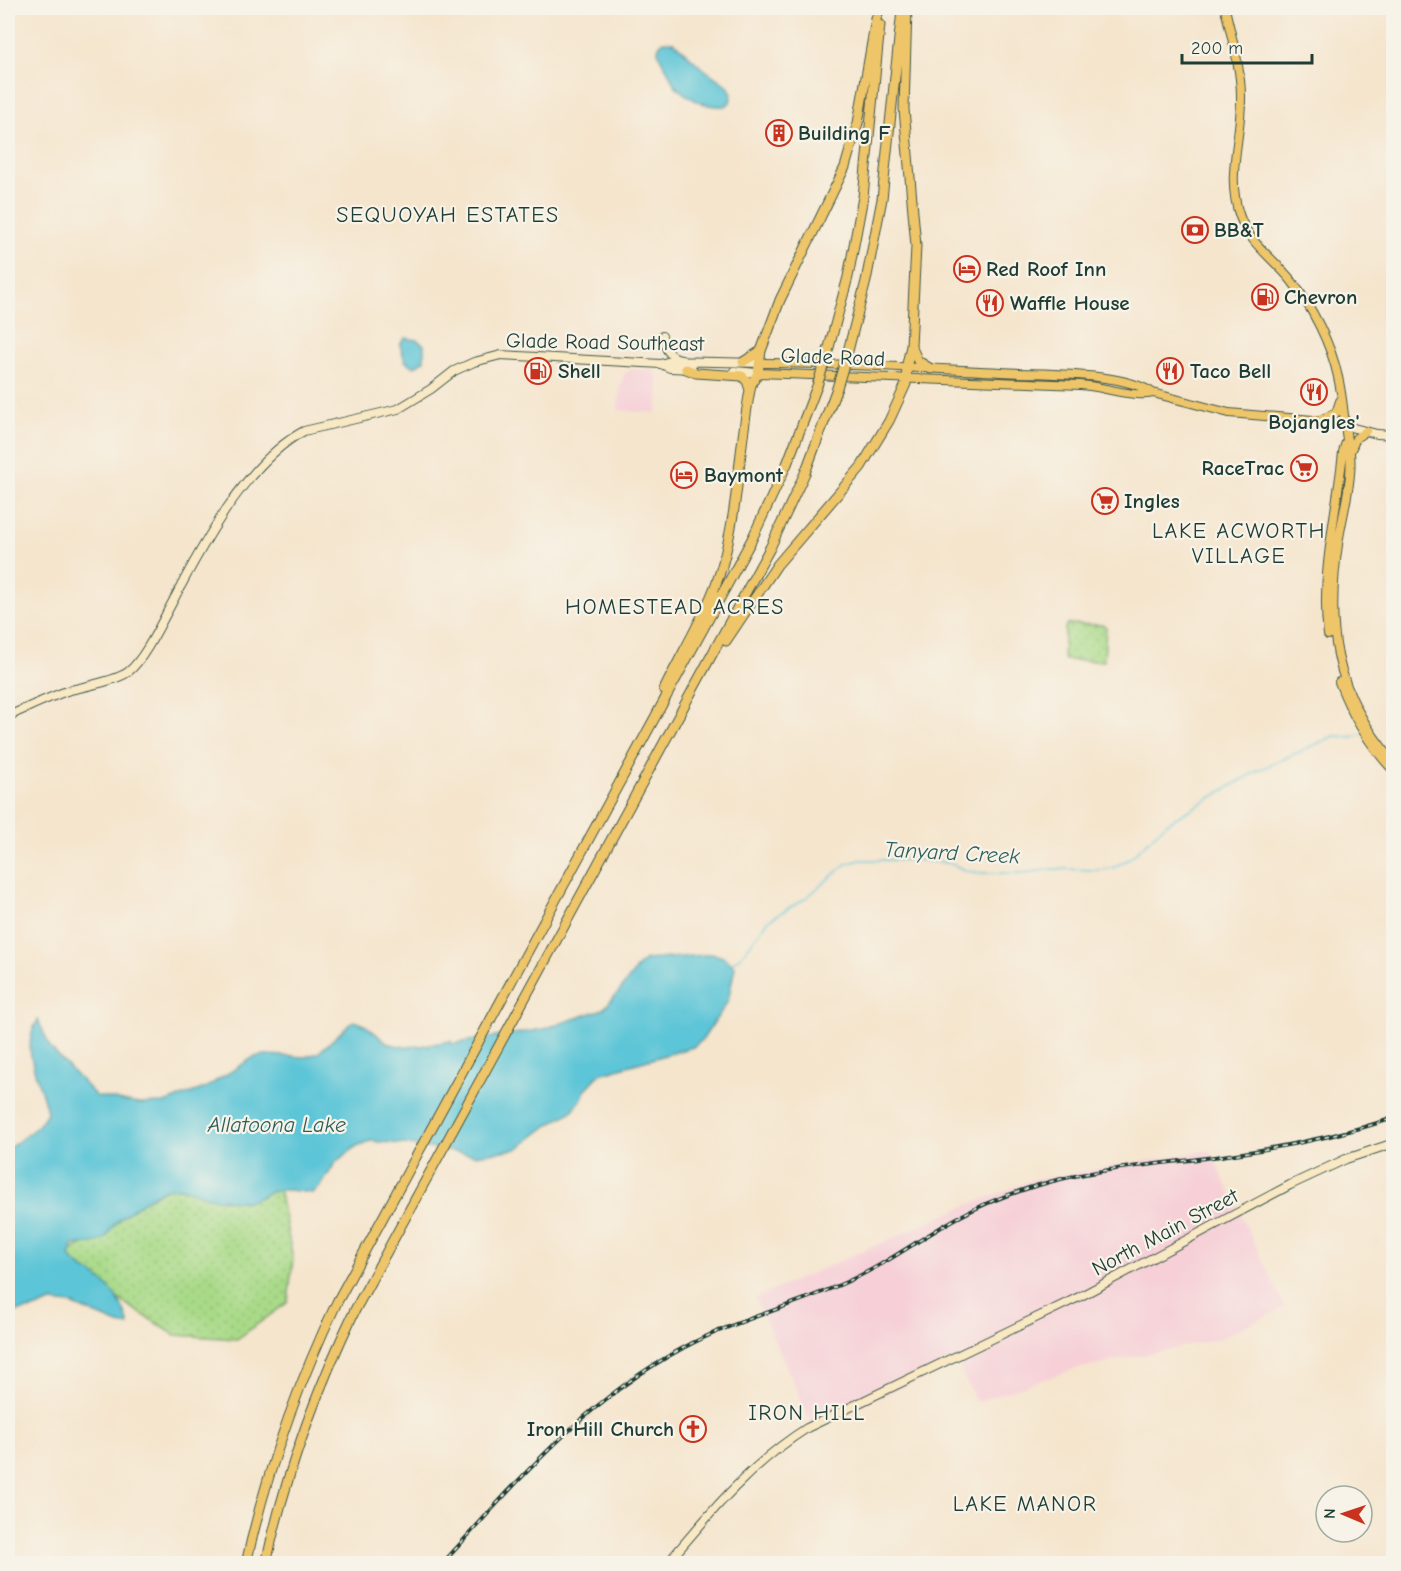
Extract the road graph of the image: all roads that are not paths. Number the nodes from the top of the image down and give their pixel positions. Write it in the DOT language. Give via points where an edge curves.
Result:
graph roads {
  1 [pos="881,8"];
  2 [pos="903,8"];
  3 [pos="907,8"];
  4 [pos="1225,8"];
  5 [pos="662,336"];
  6 [pos="911,346"];
  7 [pos="760,351"];
  8 [pos="738,362"];
  9 [pos="777,363"];
  10 [pos="661,364"];
  11 [pos="759,368"];
  12 [pos="686,369"];
  13 [pos="931,369"];
  14 [pos="906,373"];
  15 [pos="750,390"];
  16 [pos="1153,393"];
  17 [pos="1341,394"];
  18 [pos="1316,420"];
  19 [pos="1346,426"];
  20 [pos="1366,431"];
  21 [pos="1394,435"];
  22 [pos="1347,441"];
  23 [pos="1350,453"];
  24 [pos="705,669"];
  25 [pos="1353,708"];
  26 [pos="8,716"];
  27 [pos="640,746"];
  28 [pos="1381,752"];
  29 [pos="1394,762"];
  30 [pos="1394,771"];
  31 [pos="1394,1143"];
  32 [pos="246,1563"];
  33 [pos="266,1563"];
  34 [pos="667,1563"];
  1 -- 7 [label="highway" via="858,123 845,166 787,285"];
  1 -- 27 [label="highway, bridge" via="863,197 848,277 817,386 752,539"];
  2 -- 24 [label="highway, bridge" via="882,200 849,351 786,515"];
  3 -- 6 [label="highway" via="904,118 916,246"];
  4 -- 17 [label="main road" via="1241,88 1233,173 1240,218 1254,242 1306,303 1333,357"];
  5 -- 8 [label="street" via="666,349 675,357"];
  6 -- 13 [label="highway" via="918,361"];
  6 -- 14 [label="highway"];
  7 -- 8 [label="highway"];
  7 -- 11 [label="highway"];
  8 -- 10 [label="street, Glade Road Southeast"];
  8 -- 11 [label="street, Glade Road Southeast"];
  9 -- 11 [label="main road, Glade Road Southeast"];
  9 -- 14 [label="main road, Glade Road"];
  10 -- 12 [label="street"];
  10 -- 26 [label="street, Glade Road Southeast" via="501,355 454,371 398,409 297,434 266,461 223,514 153,637 128,672 64,692"];
  11 -- 12 [label="street"];
  11 -- 14 [label="main road, Glade Road"];
  11 -- 15 [label="highway"];
  12 -- 15 [label="highway" via="742,376"];
  13 -- 14 [label="main road"];
  13 -- 16 [label="main road" via="1083,376 1143,386"];
  14 -- 16 [label="main road"];
  14 -- 24 [label="highway" via="906,384 871,453 777,565"];
  15 -- 27 [label="highway" via="722,569"];
  16 -- 18 [label="main road" via="1229,413"];
  17 -- 18 [label="main road" via="1336,413"];
  17 -- 19 [label="main road"];
  18 -- 19 [label="main road"];
  19 -- 20 [label="street"];
  19 -- 22 [label="main road"];
  20 -- 21 [label="street"];
  20 -- 23 [label="main road" via="1356,438"];
  22 -- 23 [label="main road"];
  22 -- 25 [label="main road" via="1328,574 1326,616 1338,679"];
  23 -- 25 [label="main road" via="1332,613 1339,664"];
  24 -- 33 [label="highway" via="355,1310 309,1415"];
  25 -- 28 [label="main road"];
  27 -- 32 [label="highway" via="332,1312 279,1443"];
  28 -- 29 [label="main road"];
  28 -- 30 [label="main road"];
  31 -- 34 [label="street, North Main Street" via="1346,1159 1290,1185 1133,1270 821,1420 777,1448 738,1483"];
}
